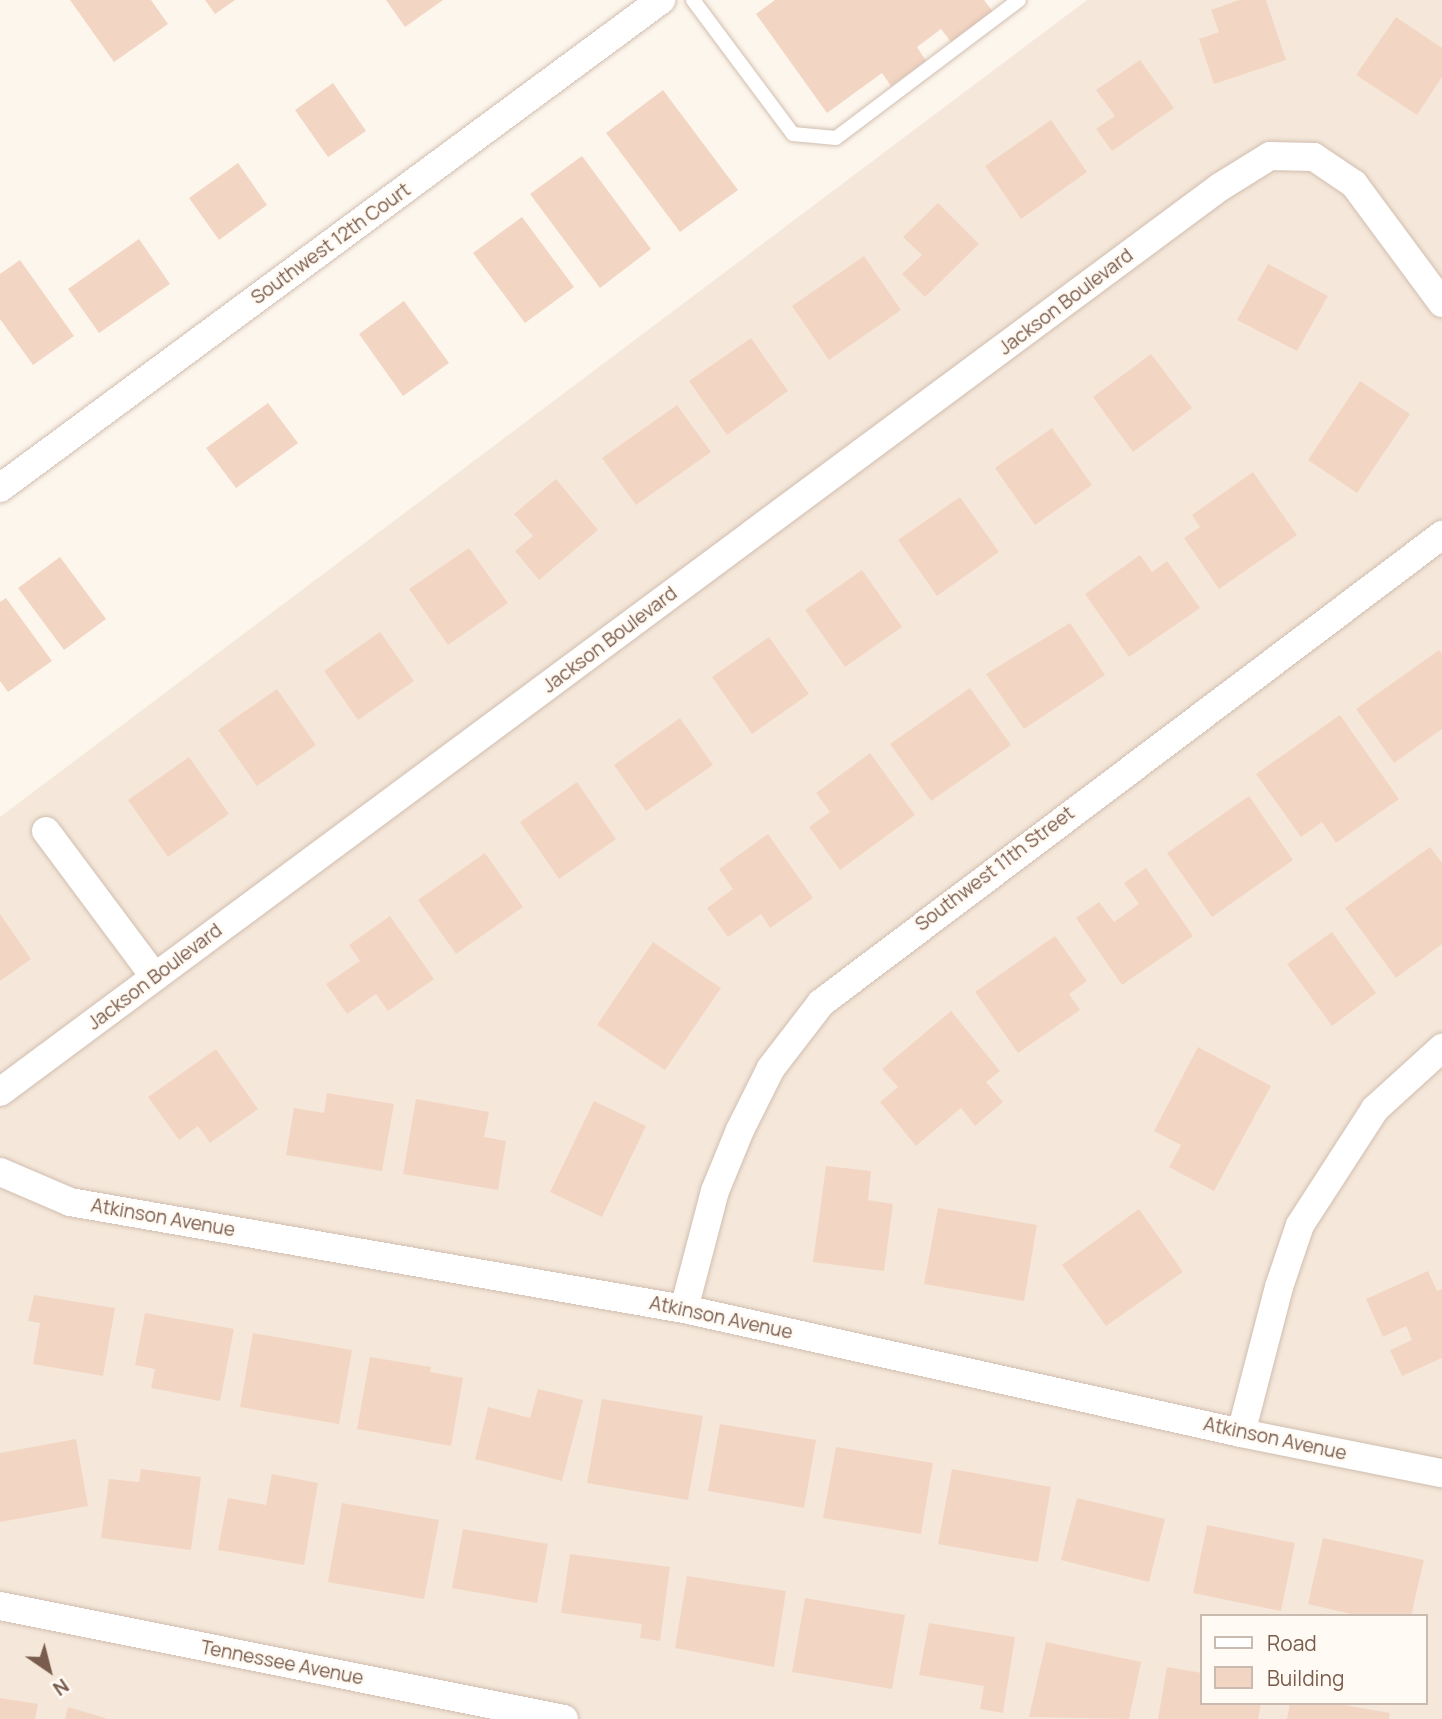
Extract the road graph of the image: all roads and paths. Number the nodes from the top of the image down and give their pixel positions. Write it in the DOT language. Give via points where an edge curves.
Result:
graph roads {
  1 [pos="661,0"];
  2 [pos="693,0"];
  3 [pos="1019,0"];
  4 [pos="1442,303"];
  5 [pos="0,488"];
  6 [pos="1442,535"];
  7 [pos="46,831"];
  8 [pos="155,977"];
  9 [pos="1442,1048"];
  10 [pos="0,1092"];
  11 [pos="0,1172"];
  12 [pos="684,1309"];
  13 [pos="1241,1433"];
  14 [pos="1442,1473"];
  15 [pos="0,1606"];
  16 [pos="564,1719"];
  1 -- 5 [label="street, Southwest 12th Court"];
  2 -- 3 [label="lane" via="793,134 836,138"];
  4 -- 8 [label="street, Jackson Boulevard" via="1354,184 1314,157 1270,156 1220,187"];
  6 -- 12 [label="street, Southwest 11th Street" via="821,1003 771,1068 740,1130 715,1191"];
  7 -- 8 [label="street"];
  8 -- 10 [label="street, Jackson Boulevard"];
  9 -- 13 [label="street" via="1375,1109 1300,1225"];
  11 -- 12 [label="street, Atkinson Avenue" via="70,1202"];
  12 -- 13 [label="street, Atkinson Avenue"];
  13 -- 14 [label="street, Atkinson Avenue"];
  15 -- 16 [label="street, Tennessee Avenue"];
}
